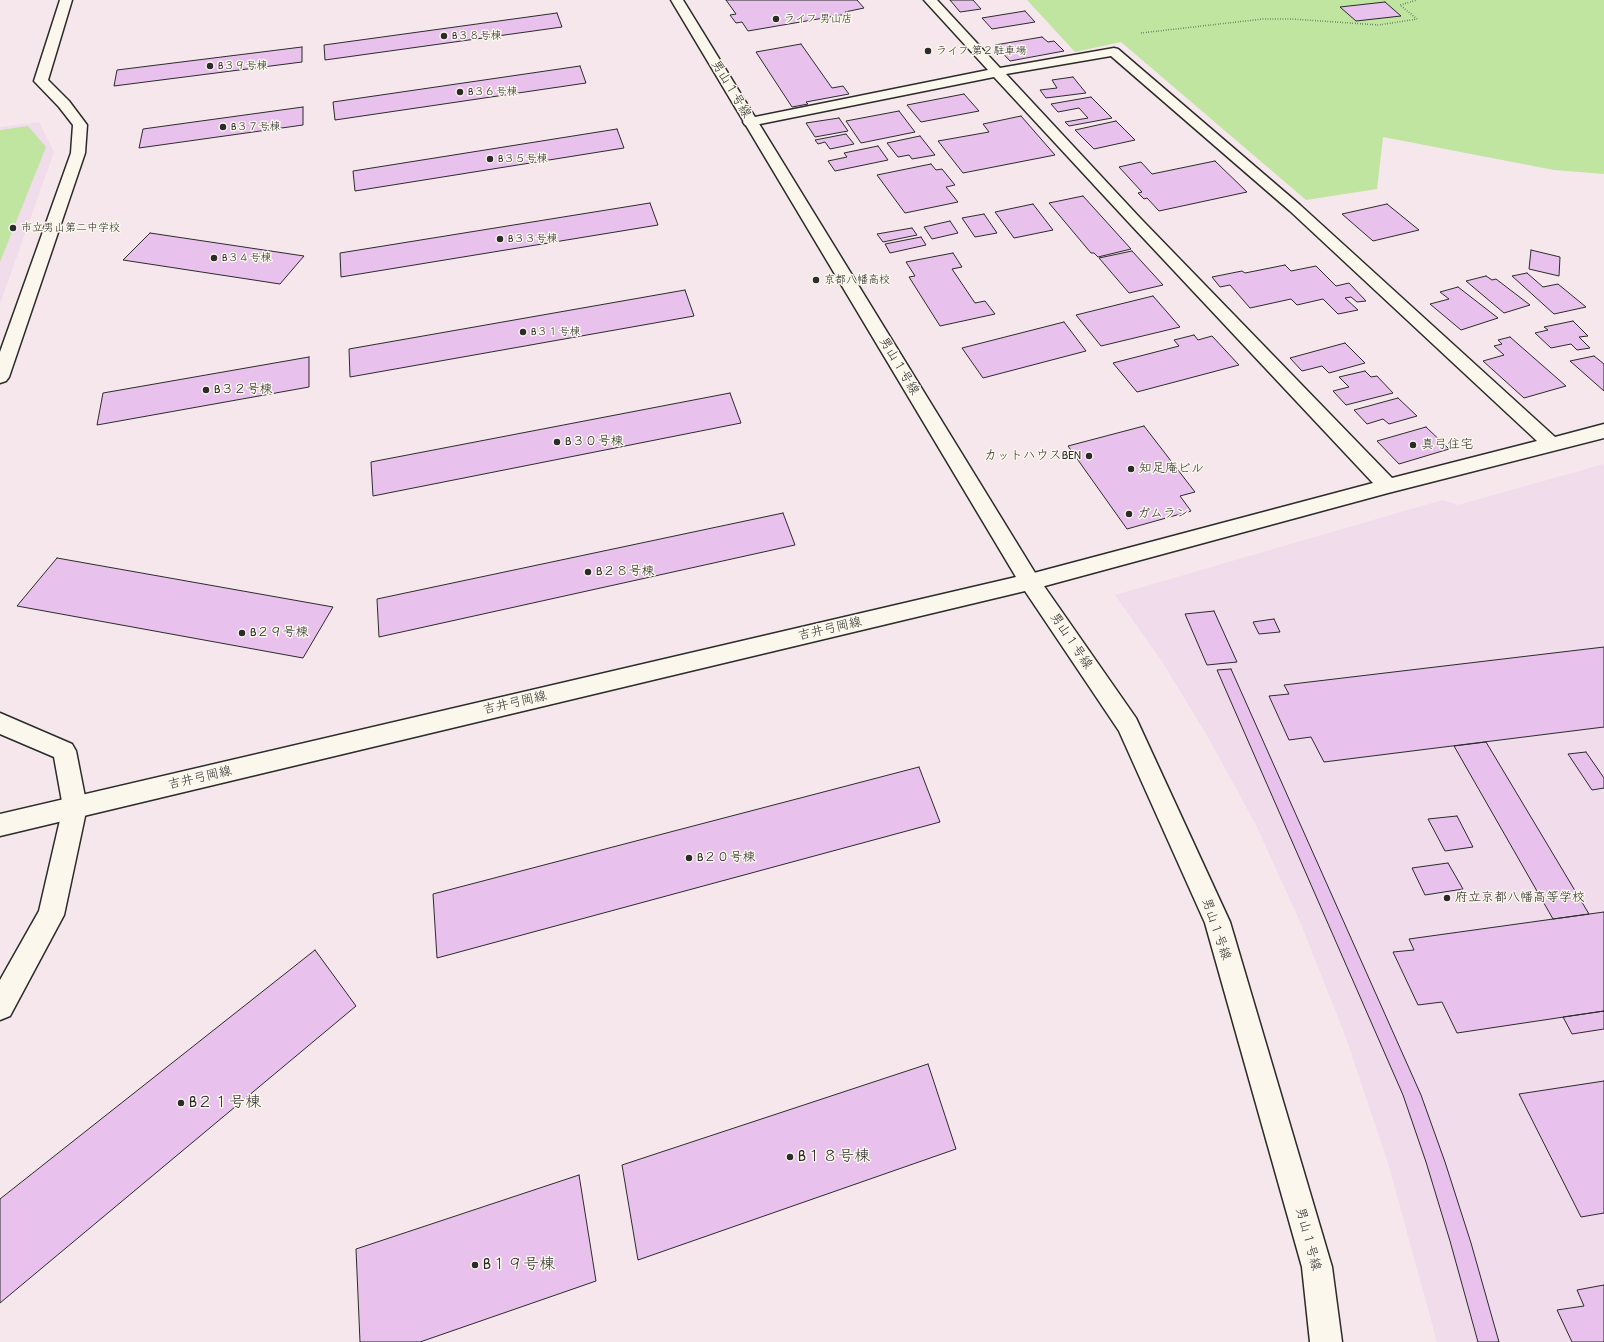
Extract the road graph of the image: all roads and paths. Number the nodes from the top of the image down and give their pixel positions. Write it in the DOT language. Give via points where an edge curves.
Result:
graph roads {
  1 [pos="66,0"];
  2 [pos="676,0"];
  3 [pos="930,0"];
  4 [pos="1417,0"];
  5 [pos="1114,52"];
  6 [pos="998,72"];
  7 [pos="750,122"];
  8 [pos="0,377"];
  9 [pos="1604,431"];
  10 [pos="1551,444"];
  11 [pos="1388,486"];
  12 [pos="1030,582"];
  13 [pos="0,723"];
  14 [pos="75,807"];
  15 [pos="0,825"];
  16 [pos="0,1006"];
  17 [pos="1326,1342"];
  1 -- 8 [label="street" via="41,81 80,125 78,153"];
  2 -- 7 [label="street, 男山１号線"];
  3 -- 6 [label="street"];
  4 -- 5 [label="path" via="1400,5 1417,19 1379,25 1292,19 1255,20 1134,34"];
  5 -- 6 [label="street"];
  5 -- 10 [label="street" via="1295,208"];
  6 -- 7 [label="street"];
  6 -- 11 [label="street" via="1136,222"];
  7 -- 12 [label="street, 男山１号線"];
  9 -- 10 [label="street, 吉井弓岡線"];
  10 -- 11 [label="street, 吉井弓岡線"];
  11 -- 12 [label="street, 吉井弓岡線"];
  12 -- 14 [label="street, 吉井弓岡線"];
  12 -- 17 [label="street, 男山１号線" via="1128,725 1217,922 1317,1267"];
  13 -- 14 [label="street" via="64,751"];
  14 -- 15 [label="street, 吉井弓岡線"];
  14 -- 16 [label="street" via="51,915"];
}
